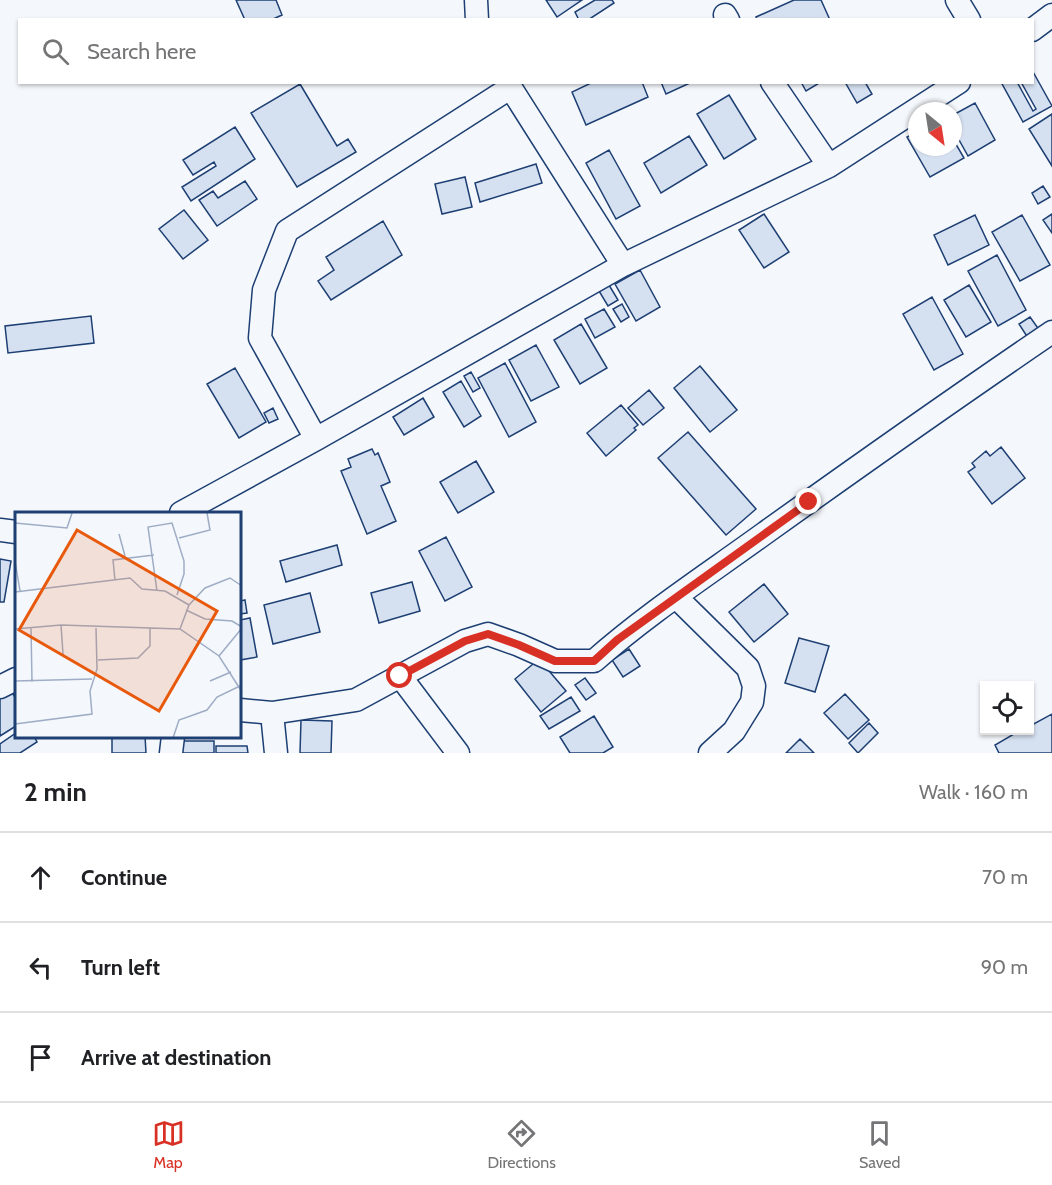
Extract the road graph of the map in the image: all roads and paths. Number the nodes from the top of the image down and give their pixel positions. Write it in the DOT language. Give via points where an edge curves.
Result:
graph roads {
  1 [pos="476,0"];
  2 [pos="957,0"];
  3 [pos="1052,15"];
  4 [pos="477,18"];
  5 [pos="968,18"];
  6 [pos="1034,28"];
  7 [pos="773,84"];
  8 [pos="956,84"];
  9 [pos="509,85"];
  10 [pos="829,166"];
  11 [pos="623,265"];
  12 [pos="1052,332"];
  13 [pos="316,439"];
  14 [pos="183,512"];
  15 [pos="0,530"];
  16 [pos="15,532"];
  17 [pos="676,597"];
  18 [pos="400,676"];
  19 [pos="15,680"];
  20 [pos="0,687"];
  21 [pos="242,710"];
  22 [pos="272,713"];
  23 [pos="173,738"];
  24 [pos="171,753"];
  25 [pos="276,753"];
  26 [pos="458,753"];
  27 [pos="710,753"];
  1 -- 4 [label="street"];
  2 -- 5 [label="street"];
  3 -- 6 [label="street"];
  7 -- 10 [label="street"];
  8 -- 10 [label="street"];
  9 -- 11 [label="street"];
  9 -- 13 [label="street" via="287,231 264,290 261,338"];
  10 -- 11 [label="street"];
  11 -- 13 [label="street"];
  12 -- 17 [label="street"];
  13 -- 14 [label="street"];
  15 -- 16 [label="street"];
  17 -- 18 [label="street" via="594,661 555,661 488,634 465,641"];
  17 -- 27 [label="street" via="748,668 754,686 752,702 734,731"];
  18 -- 22 [label="street" via="356,700"];
  18 -- 26 [label="street"];
  19 -- 20 [label="street"];
  21 -- 22 [label="street"];
  22 -- 25 [label="street"];
  23 -- 24 [label="street"];
}
